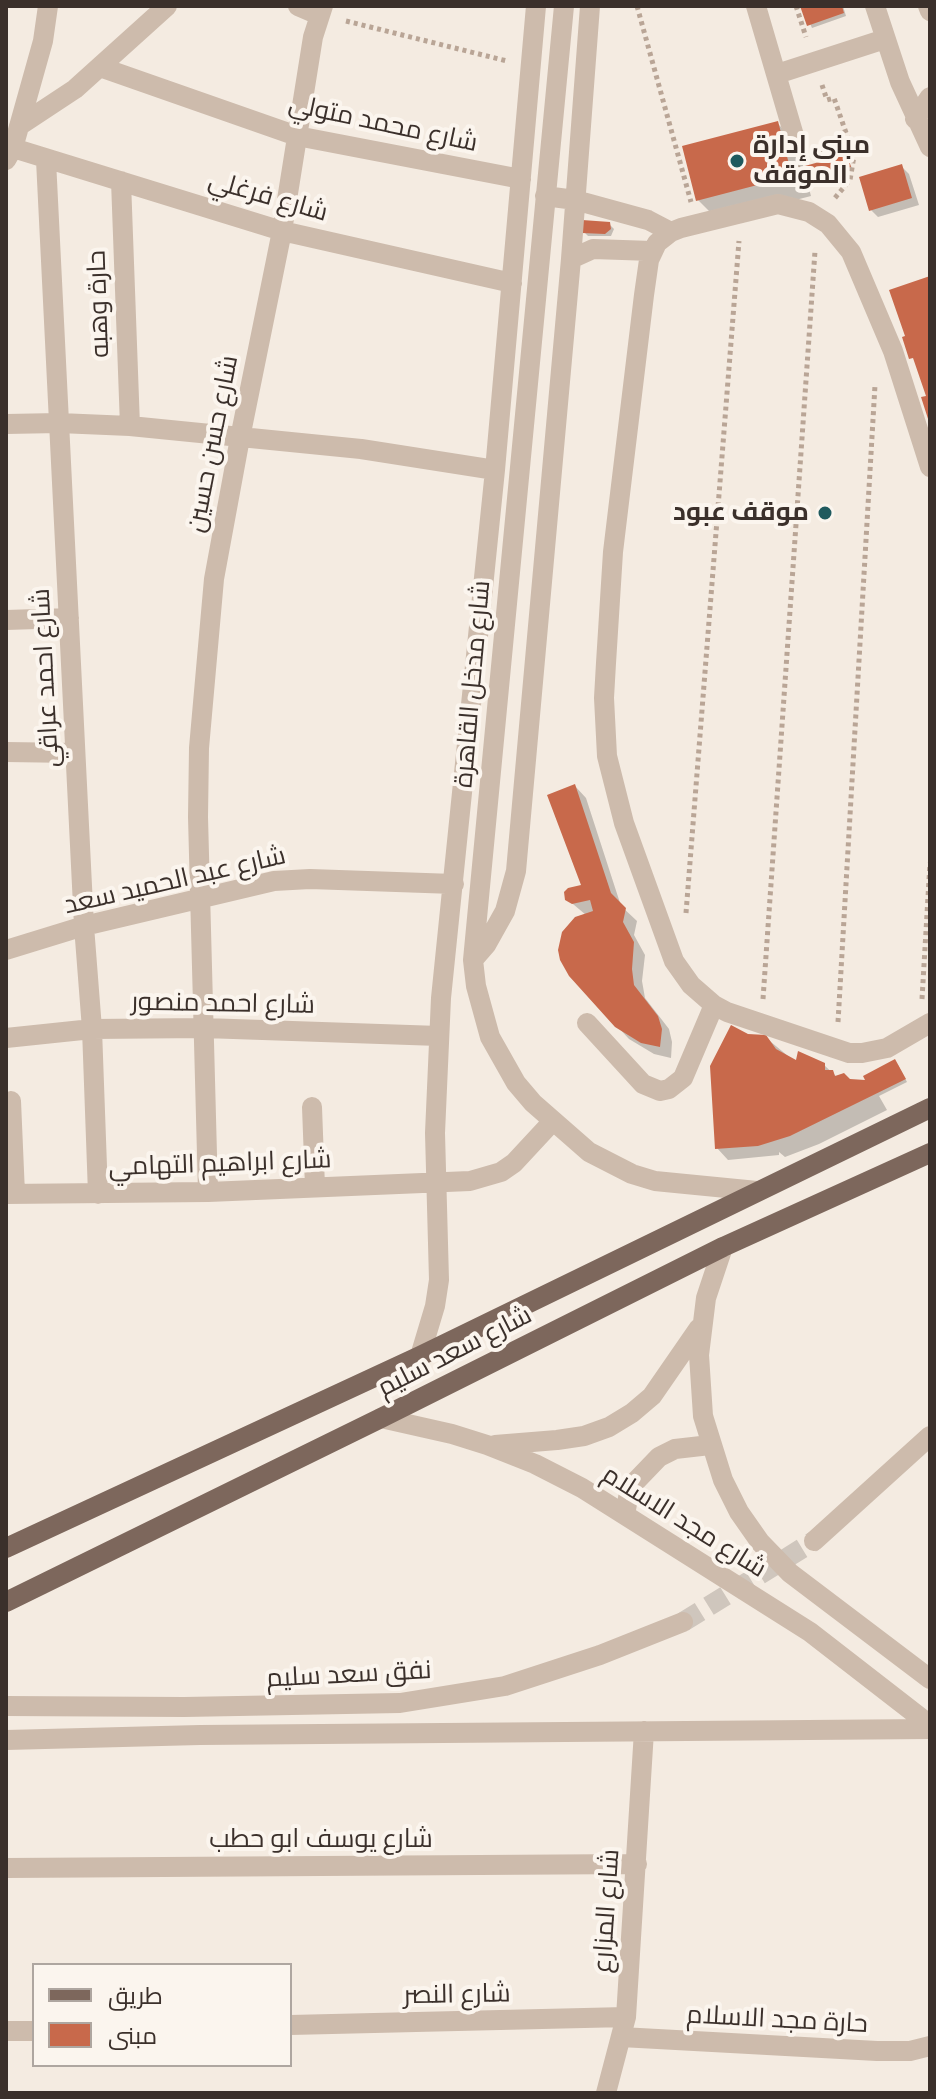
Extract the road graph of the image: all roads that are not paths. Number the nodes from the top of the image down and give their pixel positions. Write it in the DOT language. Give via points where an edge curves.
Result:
graph roads {
  1 [pos="48,6"];
  2 [pos="167,6"];
  3 [pos="298,6"];
  4 [pos="536,6"];
  5 [pos="564,6"];
  6 [pos="590,6"];
  7 [pos="756,6"];
  8 [pos="875,6"];
  9 [pos="321,10"];
  10 [pos="885,39"];
  11 [pos="100,67"];
  12 [pos="777,74"];
  13 [pos="930,97"];
  14 [pos="915,119"];
  15 [pos="19,126"];
  16 [pos="297,136"];
  17 [pos="797,147"];
  18 [pos="930,147"];
  19 [pos="10,154"];
  20 [pos="46,160"];
  21 [pos="521,179"];
  22 [pos="121,181"];
  23 [pos="545,196"];
  24 [pos="575,200"];
  25 [pos="282,231"];
  26 [pos="671,232"];
  27 [pos="652,251"];
  28 [pos="571,259"];
  29 [pos="512,283"];
  30 [pos="59,423"];
  31 [pos="6,424"];
  32 [pos="130,426"];
  33 [pos="240,438"];
  34 [pos="930,467"];
  35 [pos="495,470"];
  36 [pos="516,500"];
  37 [pos="549,503"];
  38 [pos="69,618"];
  39 [pos="6,620"];
  40 [pos="6,752"];
  41 [pos="75,753"];
  42 [pos="454,884"];
  43 [pos="202,898"];
  44 [pos="84,926"];
  45 [pos="6,950"];
  46 [pos="473,960"];
  47 [pos="714,1005"];
  48 [pos="587,1023"];
  49 [pos="930,1023"];
  50 [pos="204,1028"];
  51 [pos="92,1029"];
  52 [pos="439,1036"];
  53 [pos="6,1038"];
  54 [pos="11,1101"];
  55 [pos="312,1107"];
  56 [pos="930,1108"];
  57 [pos="553,1121"];
  58 [pos="930,1153"];
  59 [pos="436,1182"];
  60 [pos="315,1187"];
  61 [pos="757,1191"];
  62 [pos="208,1192"];
  63 [pos="11,1194"];
  64 [pos="98,1194"];
  65 [pos="723,1247"];
  66 [pos="701,1325"];
  67 [pos="420,1356"];
  68 [pos="381,1418"];
  69 [pos="930,1436"];
  70 [pos="487,1445"];
  71 [pos="710,1445"];
  72 [pos="625,1515"];
  73 [pos="814,1541"];
  74 [pos="6,1548"];
  75 [pos="6,1602"];
  76 [pos="683,1622"];
  77 [pos="930,1679"];
  78 [pos="6,1706"];
  79 [pos="930,1727"];
  80 [pos="644,1731"];
  81 [pos="6,1740"];
  82 [pos="637,1864"];
  83 [pos="6,1868"];
  84 [pos="626,2017"];
  85 [pos="292,2025"];
  86 [pos="6,2031"];
  87 [pos="32,2031"];
  88 [pos="621,2037"];
  89 [pos="930,2046"];
  90 [pos="606,2093"];
  1 -- 15 [label="street"];
  2 -- 11 [label="street"];
  3 -- 9 [label="street"];
  4 -- 21 [label="street, شارع مدخل القاهرة"];
  5 -- 23 [label="street, شارع مدخل القاهرة"];
  6 -- 24 [label="street"];
  7 -- 12 [label="street"];
  8 -- 10 [label="street"];
  9 -- 16 [label="street, شارع حسن حسين"];
  10 -- 12 [label="street"];
  10 -- 14 [label="street"];
  11 -- 15 [label="street"];
  11 -- 16 [label="street, شارع محمد متولي"];
  12 -- 17 [label="street"];
  13 -- 14 [label="street"];
  14 -- 18 [label="street"];
  15 -- 19 [label="street"];
  16 -- 21 [label="street, شارع محمد متولي"];
  16 -- 25 [label="street, شارع حسن حسين"];
  19 -- 20 [label="street, شارع فرغلي"];
  20 -- 22 [label="street, شارع فرغلي"];
  20 -- 30 [label="street, شارع احمد عراقي"];
  21 -- 29 [label="street, شارع مدخل القاهرة"];
  22 -- 25 [label="street, شارع فرغلي"];
  22 -- 32 [label="street, حارة وهبه"];
  23 -- 24 [label="street"];
  23 -- 36 [label="street, شارع مدخل القاهرة"];
  24 -- 26 [label="street" via="654,222"];
  24 -- 28 [label="street"];
  25 -- 29 [label="street, شارع فرغلي"];
  25 -- 33 [label="street, شارع حسن حسين"];
  26 -- 27 [label="street"];
  26 -- 34 [label="street" via="778,204 819,217 837,232 851,252 893,351"];
  27 -- 28 [label="street" via="593,249"];
  27 -- 47 [label="street" via="613,552 605,737 617,800 674,961"];
  28 -- 37 [label="street"];
  29 -- 35 [label="street, شارع مدخل القاهرة"];
  30 -- 31 [label="street"];
  30 -- 32 [label="street"];
  30 -- 38 [label="street, شارع احمد عراقي"];
  32 -- 33 [label="street"];
  33 -- 35 [label="street" via="361,449"];
  33 -- 43 [label="street, شارع حسن حسين" via="214,579 199,748"];
  35 -- 42 [label="street, شارع مدخل القاهرة"];
  36 -- 37 [label="street"];
  36 -- 46 [label="street, شارع مدخل القاهرة"];
  37 -- 46 [label="street" via="516,871 497,928"];
  38 -- 39 [label="street"];
  38 -- 41 [label="street, شارع احمد عراقي"];
  40 -- 41 [label="street"];
  41 -- 44 [label="street, شارع احمد عراقي"];
  42 -- 43 [label="street, شارع عبد الحميد سعد" via="292,879"];
  42 -- 52 [label="street, شارع مدخل القاهرة"];
  43 -- 44 [label="street, شارع عبد الحميد سعد"];
  43 -- 50 [label="street, شارع حسن حسين"];
  44 -- 45 [label="street, شارع عبد الحميد سعد"];
  44 -- 51 [label="street, شارع احمد عراقي"];
  46 -- 57 [label="street, شارع مدخل القاهرة" via="481,1012 496,1048 516,1083"];
  47 -- 48 [label="street" via="683,1078 660,1091 643,1084"];
  47 -- 49 [label="street" via="836,1051 875,1052"];
  50 -- 51 [label="street, شارع احمد منصور"];
  50 -- 52 [label="street, شارع احمد منصور"];
  50 -- 62 [label="street, شارع حسن حسين"];
  51 -- 53 [label="street, شارع احمد منصور"];
  51 -- 64 [label="street, شارع احمد عراقي"];
  52 -- 59 [label="street, شارع مدخل القاهرة"];
  54 -- 63 [label="street"];
  55 -- 60 [label="street"];
  56 -- 61 [label="main road, شارع سعد سليم"];
  57 -- 59 [label="street, شارع ابراهيم التهامي" via="501,1172 470,1181"];
  57 -- 61 [label="street, شارع مدخل القاهرة" via="589,1152 632,1174 678,1185"];
  58 -- 65 [label="main road, شارع سعد سليم"];
  59 -- 60 [label="street, شارع ابراهيم التهامي"];
  59 -- 67 [label="street, شارع مدخل القاهرة" via="439,1280"];
  60 -- 62 [label="street, شارع ابراهيم التهامي"];
  61 -- 67 [label="main road, شارع سعد سليم"];
  62 -- 64 [label="street, شارع ابراهيم التهامي"];
  63 -- 64 [label="street, شارع ابراهيم التهامي"];
  65 -- 66 [label="street, شارع مجد الاسلام"];
  65 -- 68 [label="main road, شارع سعد سليم"];
  66 -- 70 [label="street" via="652,1396 609,1427 557,1440"];
  66 -- 71 [label="street, شارع مجد الاسلام" via="699,1386"];
  67 -- 74 [label="main road, شارع سعد سليم"];
  68 -- 70 [label="street, شارع مجد الاسلام"];
  68 -- 75 [label="main road, شارع سعد سليم"];
  69 -- 73 [label="street"];
  70 -- 72 [label="street, شارع مجد الاسلام" via="535,1464"];
  71 -- 72 [label="street" via="684,1447 659,1457 635,1482"];
  71 -- 77 [label="street, شارع مجد الاسلام" via="739,1512 760,1542 790,1573"];
  72 -- 79 [label="street, شارع مجد الاسلام" via="810,1632"];
  76 -- 78 [label="street, نفق سعد سليم" via="505,1686 400,1703"];
  79 -- 80 [label="street"];
  80 -- 81 [label="street"];
  80 -- 82 [label="street, شارع المزارع"];
  82 -- 83 [label="street, شارع يوسف ابو حطب"];
  82 -- 84 [label="street, شارع المزارع"];
  84 -- 85 [label="street, شارع النصر"];
  84 -- 88 [label="street, شارع المزارع"];
  86 -- 87 [label="street"];
  88 -- 89 [label="street, حارة مجد الاسلام" via="877,2051"];
  88 -- 90 [label="street, شارع المزارع"];
}
